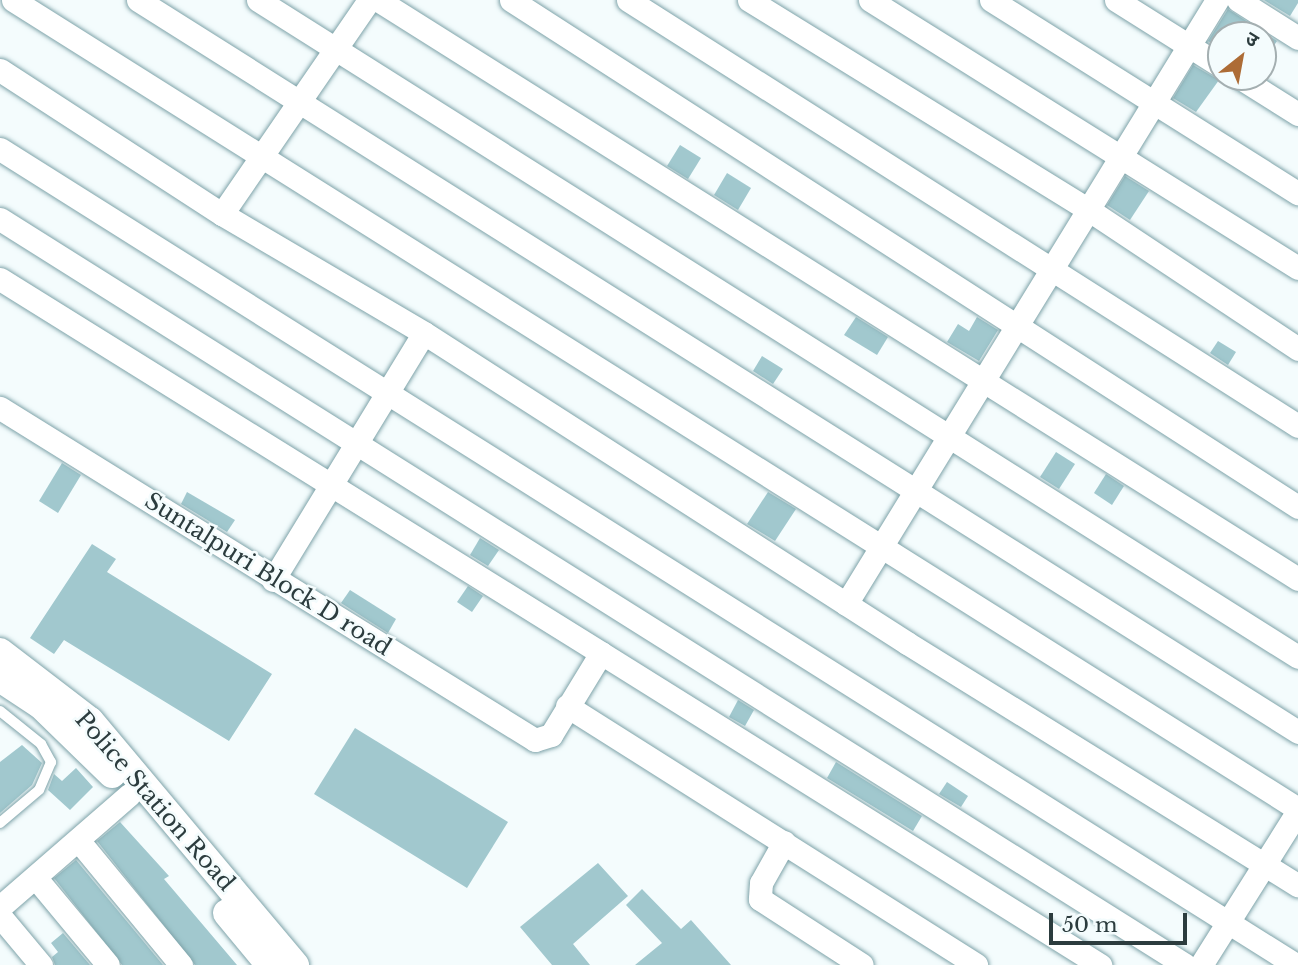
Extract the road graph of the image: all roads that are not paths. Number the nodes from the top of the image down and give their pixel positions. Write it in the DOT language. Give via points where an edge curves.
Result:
graph roads {
  1 [pos="13,0"];
  2 [pos="138,0"];
  3 [pos="258,0"];
  4 [pos="369,0"];
  5 [pos="378,0"];
  6 [pos="511,0"];
  7 [pos="628,0"];
  8 [pos="749,0"];
  9 [pos="870,0"];
  10 [pos="991,0"];
  11 [pos="1116,0"];
  12 [pos="1217,0"];
  13 [pos="1238,0"];
  14 [pos="1298,38"];
  15 [pos="1191,47"];
  16 [pos="334,49"];
  17 [pos="1207,57"];
  18 [pos="0,70"];
  19 [pos="1261,91"];
  20 [pos="300,101"];
  21 [pos="1156,104"];
  22 [pos="1298,114"];
  23 [pos="0,149"];
  24 [pos="261,156"];
  25 [pos="1122,158"];
  26 [pos="1298,193"];
  27 [pos="1088,210"];
  28 [pos="222,214"];
  29 [pos="0,219"];
  30 [pos="1298,268"];
  31 [pos="1052,270"];
  32 [pos="0,279"];
  33 [pos="1019,327"];
  34 [pos="424,334"];
  35 [pos="1298,349"];
  36 [pos="983,381"];
  37 [pos="387,393"];
  38 [pos="0,408"];
  39 [pos="1298,426"];
  40 [pos="949,436"];
  41 [pos="355,446"];
  42 [pos="330,487"];
  43 [pos="918,489"];
  44 [pos="1298,507"];
  45 [pos="881,546"];
  46 [pos="1298,579"];
  47 [pos="273,580"];
  48 [pos="846,604"];
  49 [pos="0,652"];
  50 [pos="601,653"];
  51 [pos="1298,657"];
  52 [pos="0,678"];
  53 [pos="567,706"];
  54 [pos="0,711"];
  55 [pos="1298,732"];
  56 [pos="129,795"];
  57 [pos="1298,810"];
  58 [pos="0,823"];
  59 [pos="78,840"];
  60 [pos="784,842"];
  61 [pos="1265,865"];
  62 [pos="35,877"];
  63 [pos="1298,886"];
  64 [pos="0,907"];
  65 [pos="0,916"];
  66 [pos="1228,922"];
  67 [pos="41,965"];
  68 [pos="108,965"];
  69 [pos="181,965"];
  70 [pos="270,965"];
  71 [pos="295,965"];
  72 [pos="862,965"];
  73 [pos="976,965"];
  74 [pos="1100,965"];
  75 [pos="1185,965"];
  76 [pos="1200,965"];
  77 [pos="1296,965"];
  1 -- 24 [label="street"];
  2 -- 20 [label="street"];
  3 -- 16 [label="street"];
  4 -- 16 [label="street"];
  5 -- 36 [label="street"];
  6 -- 33 [label="street"];
  7 -- 31 [label="street"];
  8 -- 27 [label="street"];
  9 -- 25 [label="street"];
  10 -- 21 [label="street"];
  11 -- 15 [label="street"];
  12 -- 15 [label="street"];
  13 -- 14 [label="street"];
  15 -- 17 [label="street"];
  15 -- 21 [label="street"];
  16 -- 20 [label="street"];
  16 -- 40 [label="street"];
  18 -- 28 [label="street"];
  19 -- 22 [label="street"];
  20 -- 24 [label="street"];
  20 -- 43 [label="street"];
  21 -- 25 [label="street"];
  21 -- 26 [label="street"];
  23 -- 37 [label="street"];
  24 -- 28 [label="street"];
  24 -- 45 [label="street"];
  25 -- 27 [label="street"];
  25 -- 30 [label="street"];
  27 -- 31 [label="street"];
  27 -- 35 [label="street"];
  28 -- 34 [label="street"];
  29 -- 41 [label="street"];
  31 -- 33 [label="street"];
  31 -- 39 [label="street"];
  32 -- 42 [label="street"];
  33 -- 36 [label="street"];
  33 -- 44 [label="street"];
  34 -- 37 [label="street"];
  34 -- 48 [label="street"];
  36 -- 40 [label="street"];
  36 -- 46 [label="street"];
  37 -- 41 [label="street"];
  37 -- 66 [label="street"];
  38 -- 47 [label="street, Suntalpuri Block D road"];
  40 -- 43 [label="street"];
  40 -- 51 [label="street"];
  41 -- 42 [label="street"];
  41 -- 75 [label="street"];
  42 -- 47 [label="street"];
  42 -- 50 [label="street"];
  43 -- 45 [label="street"];
  43 -- 55 [label="street"];
  45 -- 48 [label="street"];
  45 -- 57 [label="street"];
  47 -- 53 [label="street, Suntalpuri Block D road" via="535,740 551,735"];
  48 -- 61 [label="street"];
  49 -- 71 [label="street, Police Station Road" via="90,721"];
  50 -- 53 [label="street"];
  50 -- 74 [label="street"];
  52 -- 56 [label="street, Police Station Road" via="41,705 97,756"];
  53 -- 60 [label="street"];
  54 -- 58 [label="lane" via="41,744 51,762 40,790"];
  56 -- 59 [label="street"];
  56 -- 70 [label="street, Police Station Road"];
  57 -- 61 [label="street"];
  59 -- 62 [label="street"];
  59 -- 69 [label="street"];
  60 -- 72 [label="street" via="761,883 760,899"];
  60 -- 73 [label="street"];
  61 -- 63 [label="street"];
  61 -- 66 [label="street"];
  62 -- 64 [label="street"];
  62 -- 68 [label="street"];
  65 -- 67 [label="street"];
  66 -- 76 [label="street"];
  66 -- 77 [label="street"];
}
